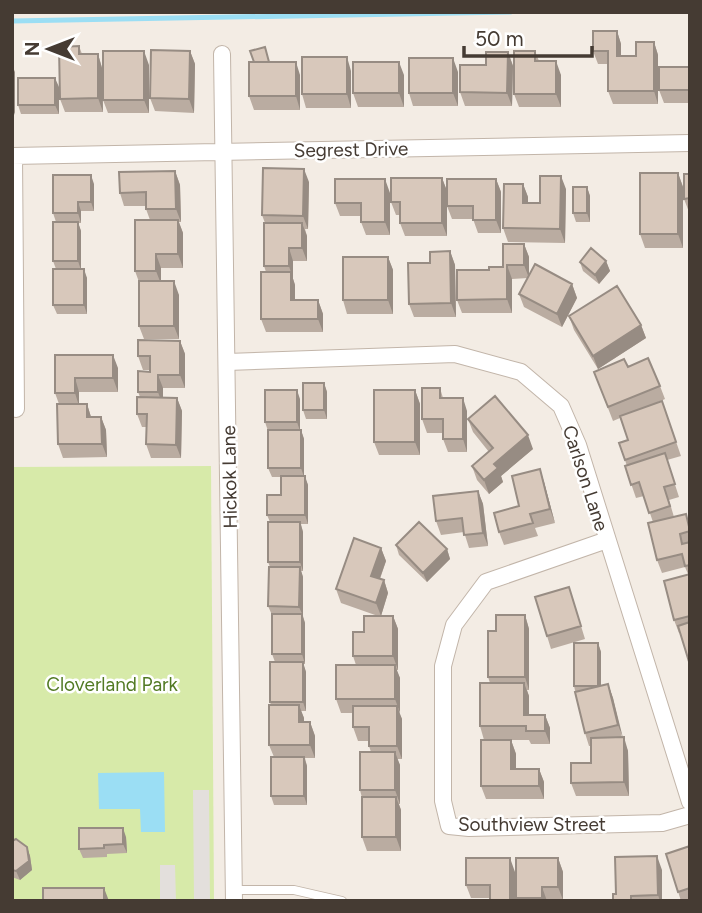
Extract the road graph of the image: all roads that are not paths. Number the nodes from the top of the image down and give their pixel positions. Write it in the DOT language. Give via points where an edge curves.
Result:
graph roads {
  1 [pos="222,54"];
  2 [pos="690,143"];
  3 [pos="222,152"];
  4 [pos="13,156"];
  5 [pos="228,362"];
  6 [pos="16,410"];
  7 [pos="607,540"];
  8 [pos="690,802"];
  9 [pos="690,815"];
  10 [pos="234,895"];
  11 [pos="342,901"];
  1 -- 3 [label="street, Hickok Lane"];
  2 -- 3 [label="street, Segrest Drive"];
  3 -- 4 [label="street, Segrest Drive"];
  3 -- 5 [label="street, Hickok Lane"];
  4 -- 6 [label="street"];
  5 -- 7 [label="street, Carlson Lane" via="455,354 521,372 561,405"];
  5 -- 10 [label="street, Hickok Lane"];
  7 -- 8 [label="street, Carlson Lane"];
  7 -- 9 [label="street, Southview Street" via="486,582 454,625 443,666 443,801 449,826 662,823"];
  10 -- 11 [label="lane" via="294,890"];
}
